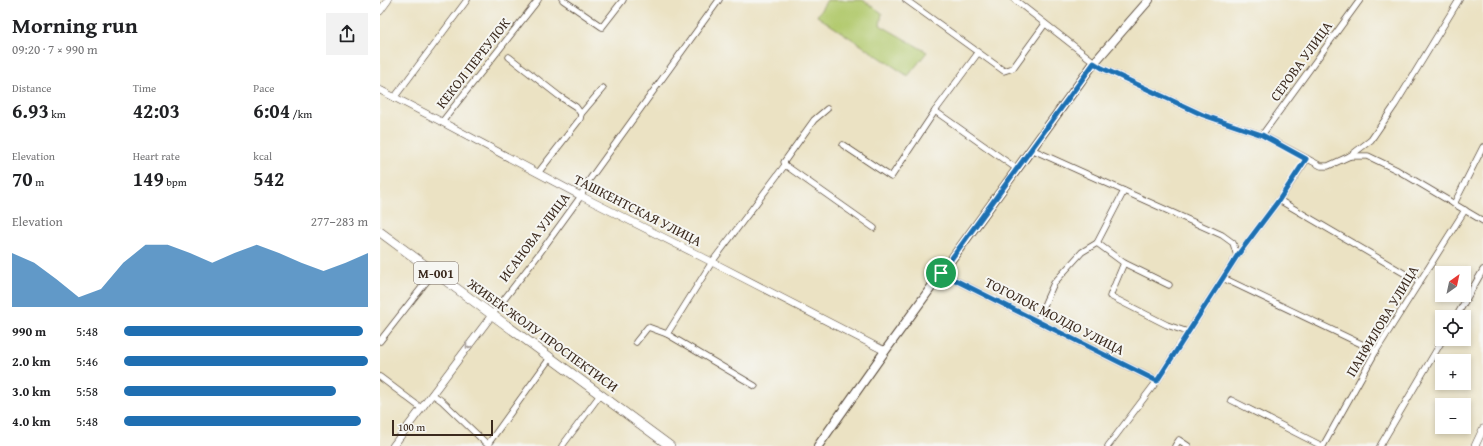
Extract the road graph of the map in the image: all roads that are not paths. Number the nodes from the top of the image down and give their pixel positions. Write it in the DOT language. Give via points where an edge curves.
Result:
graph roads {
  1 [pos="388,0"];
  2 [pos="467,0"];
  3 [pos="538,0"];
  4 [pos="563,0"];
  5 [pos="623,0"];
  6 [pos="719,0"];
  7 [pos="906,0"];
  8 [pos="1015,0"];
  9 [pos="1148,0"];
  10 [pos="1360,0"];
  11 [pos="1459,0"];
  12 [pos="380,11"];
  13 [pos="1045,24"];
  14 [pos="978,53"];
  15 [pos="509,57"];
  16 [pos="1094,63"];
  17 [pos="602,88"];
  18 [pos="380,90"];
  19 [pos="394,98"];
  20 [pos="827,109"];
  21 [pos="935,111"];
  22 [pos="581,114"];
  23 [pos="442,122"];
  24 [pos="1262,135"];
  25 [pos="843,145"];
  26 [pos="1483,147"];
  27 [pos="1031,149"];
  28 [pos="1350,156"];
  29 [pos="1306,159"];
  30 [pos="785,165"];
  31 [pos="1017,169"];
  32 [pos="538,173"];
  33 [pos="1124,191"];
  34 [pos="581,196"];
  35 [pos="1279,200"];
  36 [pos="1454,204"];
  37 [pos="1465,210"];
  38 [pos="1483,221"];
  39 [pos="874,228"];
  40 [pos="380,232"];
  41 [pos="1097,242"];
  42 [pos="1237,256"];
  43 [pos="712,262"];
  44 [pos="1124,263"];
  45 [pos="1483,270"];
  46 [pos="434,272"];
  47 [pos="941,273"];
  48 [pos="1223,278"];
  49 [pos="1419,282"];
  50 [pos="1169,285"];
  51 [pos="1460,310"];
  52 [pos="492,315"];
  53 [pos="1037,321"];
  54 [pos="1188,332"];
  55 [pos="666,334"];
  56 [pos="380,341"];
  57 [pos="636,342"];
  58 [pos="1439,346"];
  59 [pos="885,351"];
  60 [pos="1376,351"];
  61 [pos="550,358"];
  62 [pos="380,377"];
  63 [pos="1157,381"];
  64 [pos="755,386"];
  65 [pos="432,394"];
  66 [pos="600,395"];
  67 [pos="1230,400"];
  68 [pos="421,408"];
  69 [pos="1483,429"];
  70 [pos="488,445"];
  71 [pos="393,446"];
  72 [pos="562,446"];
  73 [pos="670,446"];
  74 [pos="818,446"];
  75 [pos="1108,446"];
  76 [pos="1175,446"];
  77 [pos="1188,446"];
  78 [pos="1322,446"];
  79 [pos="1380,446"];
  80 [pos="1475,446"];
  1 -- 12 [label="street"];
  2 -- 19 [label="street"];
  3 -- 23 [label="street, КЕКОЛ ПЕРЕУЛОК"];
  4 -- 5 [label="street" via="602,27"];
  6 -- 34 [label="street, ИСАНОВА УЛИЦА" via="587,183"];
  7 -- 14 [label="street"];
  8 -- 13 [label="street"];
  9 -- 16 [label="main road"];
  10 -- 24 [label="street, СЕРОВА УЛИЦА"];
  11 -- 28 [label="street" via="1371,140"];
  13 -- 14 [label="street" via="1013,68 1004,71"];
  13 -- 16 [label="street"];
  14 -- 21 [label="street"];
  15 -- 22 [label="street" via="576,107"];
  16 -- 24 [label="street" via="1203,115"];
  16 -- 27 [label="main road"];
  17 -- 22 [label="street"];
  18 -- 19 [label="street, ТАШКЕНТСКАЯ УЛИЦА"];
  19 -- 23 [label="street, ТАШКЕНТСКАЯ УЛИЦА"];
  20 -- 30 [label="street" via="814,120 784,162"];
  21 -- 25 [label="street" via="891,177"];
  21 -- 31 [label="street"];
  22 -- 32 [label="street" via="580,119"];
  23 -- 32 [label="street, ТАШКЕНТСКАЯ УЛИЦА"];
  24 -- 29 [label="street"];
  26 -- 36 [label="street"];
  27 -- 31 [label="main road"];
  27 -- 33 [label="street"];
  28 -- 29 [label="street" via="1328,166"];
  28 -- 36 [label="street" via="1368,156"];
  29 -- 35 [label="street"];
  30 -- 39 [label="street"];
  30 -- 43 [label="street"];
  31 -- 47 [label="main road"];
  32 -- 34 [label="street, ТАШКЕНТСКАЯ УЛИЦА"];
  33 -- 41 [label="street"];
  33 -- 42 [label="street" via="1222,235 1233,243"];
  34 -- 43 [label="street, ТАШКЕНТСКАЯ УЛИЦА"];
  34 -- 52 [label="street, ИСАНОВА УЛИЦА"];
  35 -- 42 [label="street"];
  35 -- 49 [label="street"];
  36 -- 37 [label="street"];
  37 -- 38 [label="street"];
  37 -- 49 [label="street, ПАНФИЛОВА УЛИЦА"];
  40 -- 46 [label="main road, ЖИБЕК ЖОЛУ ПРОСПЕКТИСИ / М-001"];
  41 -- 44 [label="street"];
  41 -- 53 [label="street" via="1082,252 1054,283"];
  42 -- 48 [label="street"];
  43 -- 55 [label="street"];
  43 -- 59 [label="street, ТАШКЕНТСКАЯ УЛИЦА"];
  44 -- 50 [label="street"];
  44 -- 54 [label="street" via="1110,296 1167,325"];
  45 -- 51 [label="street"];
  46 -- 52 [label="main road, ЖИБЕК ЖОЛУ ПРОСПЕКТИСИ / М-001"];
  46 -- 56 [label="street"];
  47 -- 53 [label="street, ТОГОЛОК МОЛДО УЛИЦА"];
  47 -- 59 [label="main road"];
  48 -- 54 [label="street"];
  48 -- 60 [label="street"];
  49 -- 60 [label="street, ПАНФИЛОВА УЛИЦА"];
  52 -- 61 [label="main road, ЖИБЕК ЖОЛУ ПРОСПЕКТИСИ / М-001"];
  52 -- 65 [label="street, ИСАНОВА УЛИЦА, one-way"];
  53 -- 63 [label="street, ТОГОЛОК МОЛДО УЛИЦА"];
  54 -- 63 [label="street"];
  55 -- 57 [label="street" via="648,327"];
  55 -- 64 [label="street"];
  58 -- 79 [label="street"];
  59 -- 74 [label="main road"];
  60 -- 78 [label="street, ПАНФИЛОВА УЛИЦА"];
  61 -- 66 [label="main road, ЖИБЕК ЖОЛУ ПРОСПЕКТИСИ / М-001"];
  61 -- 70 [label="street"];
  62 -- 68 [label="street"];
  63 -- 75 [label="street"];
  65 -- 68 [label="street, ИСАНОВА УЛИЦА"];
  65 -- 70 [label="street"];
  66 -- 72 [label="street"];
  66 -- 73 [label="main road, ЖИБЕК ЖОЛУ ПРОСПЕКТИСИ / М-001"];
  67 -- 78 [label="street"];
  68 -- 71 [label="street, ИСАНОВА УЛИЦА"];
  69 -- 80 [label="street"];
  76 -- 77 [label="street" via="1179,440"];
}
